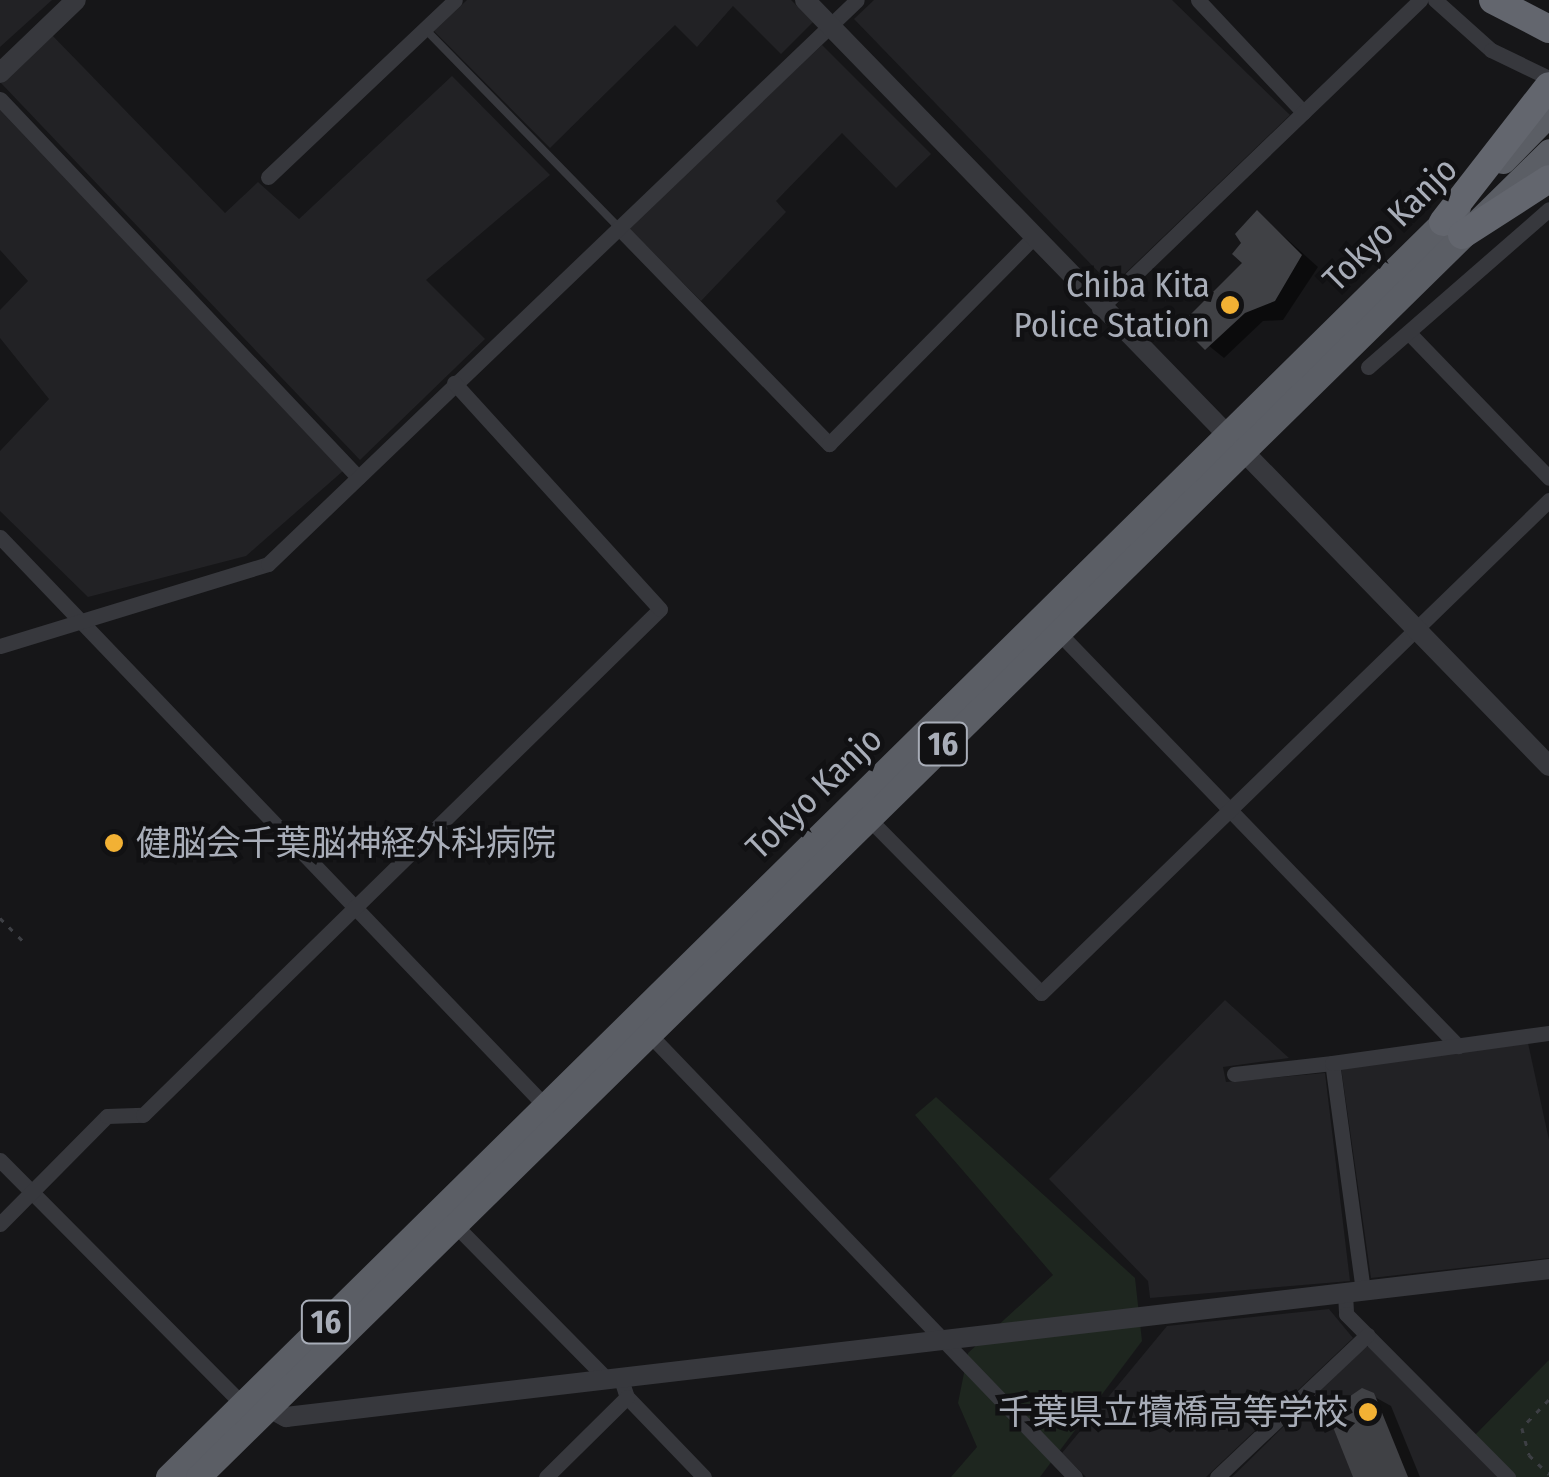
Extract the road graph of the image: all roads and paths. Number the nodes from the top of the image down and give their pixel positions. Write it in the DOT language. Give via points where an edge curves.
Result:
graph roads {
  1 [pos="76,0"];
  2 [pos="455,0"];
  3 [pos="806,0"];
  4 [pos="857,0"];
  5 [pos="1198,0"];
  6 [pos="1420,0"];
  7 [pos="1435,0"];
  8 [pos="1493,0"];
  9 [pos="1523,0"];
  10 [pos="1549,10"];
  11 [pos="830,25"];
  12 [pos="425,29"];
  13 [pos="1549,29"];
  14 [pos="0,72"];
  15 [pos="1549,78"];
  16 [pos="1549,86"];
  17 [pos="0,99"];
  18 [pos="1303,112"];
  19 [pos="1549,114"];
  20 [pos="1549,151"];
  21 [pos="268,177"];
  22 [pos="1549,179"];
  23 [pos="1549,209"];
  24 [pos="618,227"];
  25 [pos="1452,228"];
  26 [pos="1032,239"];
  27 [pos="1099,309"];
  28 [pos="1410,334"];
  29 [pos="1368,368"];
  30 [pos="454,383"];
  31 [pos="1231,447"];
  32 [pos="358,477"];
  33 [pos="1549,478"];
  34 [pos="1549,500"];
  35 [pos="0,537"];
  36 [pos="80,621"];
  37 [pos="1058,632"];
  38 [pos="1412,632"];
  39 [pos="0,646"];
  40 [pos="1549,766"];
  41 [pos="1230,810"];
  42 [pos="868,818"];
  43 [pos="354,912"];
  44 [pos="0,918"];
  45 [pos="25,943"];
  46 [pos="648,1033"];
  47 [pos="1549,1034"];
  48 [pos="1458,1046"];
  49 [pos="1332,1063"];
  50 [pos="1234,1074"];
  51 [pos="552,1113"];
  52 [pos="0,1160"];
  53 [pos="31,1192"];
  54 [pos="0,1224"];
  55 [pos="454,1224"];
  56 [pos="1549,1270"];
  57 [pos="1354,1292"];
  58 [pos="1367,1335"];
  59 [pos="934,1338"];
  60 [pos="613,1377"];
  61 [pos="627,1398"];
  62 [pos="1549,1400"];
  63 [pos="255,1406"];
  64 [pos="1548,1475"];
  65 [pos="168,1477"];
  66 [pos="198,1477"];
  67 [pos="546,1477"];
  68 [pos="704,1477"];
  69 [pos="1075,1477"];
  70 [pos="1218,1477"];
  71 [pos="1508,1477"];
  1 -- 14 [label="street"];
  2 -- 12 [label="street"];
  3 -- 11 [label="street"];
  4 -- 11 [label="street"];
  5 -- 18 [label="street"];
  6 -- 18 [label="street"];
  7 -- 15 [label="street" via="1491,50"];
  8 -- 13 [label="highway"];
  9 -- 10 [label="highway"];
  11 -- 24 [label="street"];
  11 -- 26 [label="street"];
  12 -- 21 [label="street"];
  12 -- 24 [label="lane"];
  16 -- 25 [label="highway"];
  17 -- 32 [label="street"];
  18 -- 27 [label="street"];
  19 -- 25 [label="highway, Tokyo Kanjo / 16"];
  20 -- 25 [label="highway, Tokyo Kanjo / 16"];
  22 -- 25 [label="highway"];
  23 -- 28 [label="street"];
  24 -- 26 [label="street" via="829,444"];
  24 -- 30 [label="street"];
  25 -- 31 [label="highway, Tokyo Kanjo / 16"];
  26 -- 27 [label="street"];
  27 -- 31 [label="street"];
  28 -- 29 [label="street"];
  28 -- 33 [label="street"];
  30 -- 32 [label="street"];
  30 -- 43 [label="street" via="660,609"];
  31 -- 37 [label="highway, Tokyo Kanjo / 16"];
  31 -- 38 [label="street"];
  31 -- 51 [label="highway, Tokyo Kanjo / 16"];
  32 -- 36 [label="street" via="268,564"];
  34 -- 38 [label="street"];
  35 -- 36 [label="street"];
  36 -- 39 [label="street"];
  36 -- 43 [label="street"];
  37 -- 41 [label="street"];
  37 -- 42 [label="highway, Tokyo Kanjo / 16"];
  38 -- 40 [label="street"];
  38 -- 41 [label="street"];
  41 -- 42 [label="street" via="1041,993"];
  41 -- 48 [label="street"];
  42 -- 46 [label="highway, Tokyo Kanjo / 16"];
  43 -- 51 [label="street"];
  43 -- 53 [label="street" via="144,1115 107,1116"];
  44 -- 45 [label="path"];
  46 -- 51 [label="highway, Tokyo Kanjo / 16"];
  46 -- 59 [label="street"];
  47 -- 48 [label="street"];
  48 -- 49 [label="street"];
  49 -- 50 [label="street"];
  49 -- 57 [label="street"];
  51 -- 55 [label="highway, Tokyo Kanjo / 16"];
  51 -- 63 [label="highway, Tokyo Kanjo / 16"];
  52 -- 53 [label="street"];
  53 -- 54 [label="street"];
  53 -- 63 [label="street"];
  55 -- 60 [label="street"];
  55 -- 63 [label="highway, Tokyo Kanjo / 16"];
  56 -- 57 [label="street"];
  57 -- 58 [label="street" via="1346,1314"];
  57 -- 59 [label="street"];
  58 -- 70 [label="street"];
  58 -- 71 [label="street"];
  59 -- 60 [label="street"];
  59 -- 69 [label="street"];
  60 -- 61 [label="street"];
  60 -- 63 [label="street" via="286,1418"];
  61 -- 67 [label="street"];
  61 -- 68 [label="street"];
  62 -- 64 [label="path" via="1522,1428"];
  63 -- 65 [label="highway, Tokyo Kanjo / 16"];
  63 -- 66 [label="highway, Tokyo Kanjo / 16"];
}
